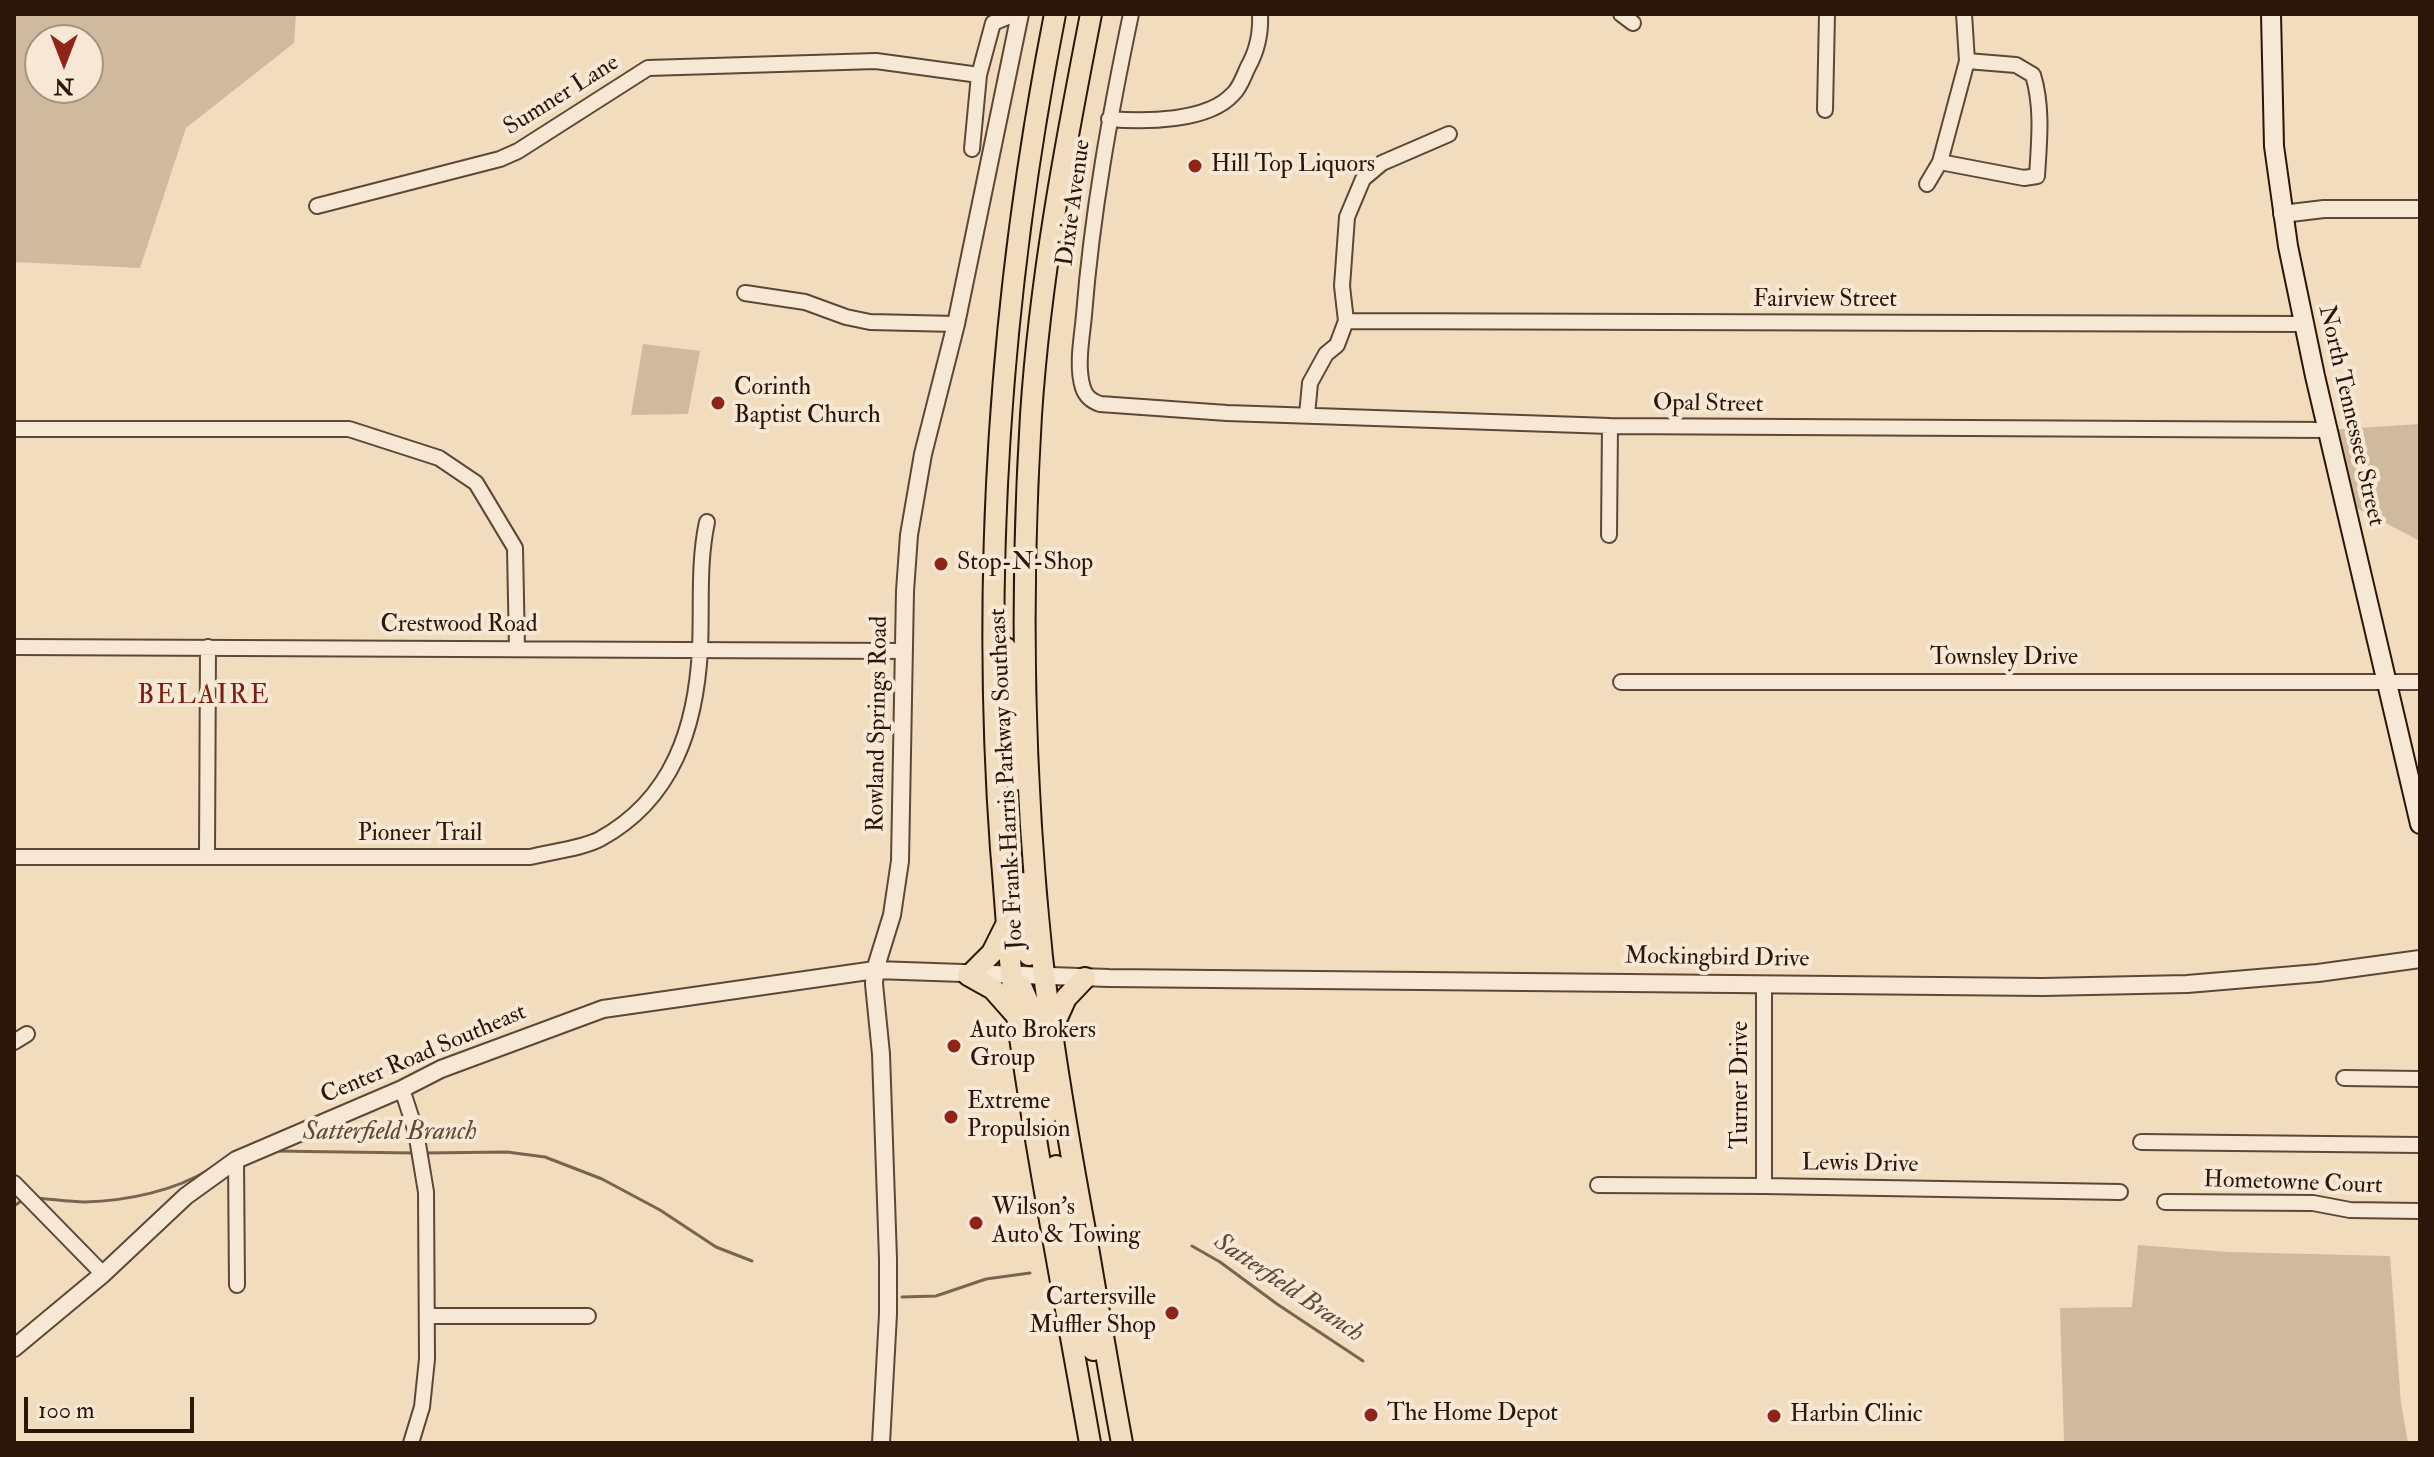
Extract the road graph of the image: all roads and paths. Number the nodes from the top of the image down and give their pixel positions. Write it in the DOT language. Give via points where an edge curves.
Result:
graph roads {
  1 [pos="1018,14"];
  2 [pos="1055,14"];
  3 [pos="1091,14"];
  4 [pos="1131,14"];
  5 [pos="1260,14"];
  6 [pos="1827,14"];
  7 [pos="1964,14"];
  8 [pos="2271,14"];
  9 [pos="1967,61"];
  10 [pos="979,75"];
  11 [pos="1825,110"];
  12 [pos="1109,119"];
  13 [pos="1449,134"];
  14 [pos="972,149"];
  15 [pos="1940,162"];
  16 [pos="1927,184"];
  17 [pos="317,206"];
  18 [pos="2420,209"];
  19 [pos="2282,214"];
  20 [pos="745,293"];
  21 [pos="1346,321"];
  22 [pos="956,324"];
  23 [pos="2304,324"];
  24 [pos="1089,398"];
  25 [pos="1307,415"];
  26 [pos="1610,426"];
  27 [pos="14,429"];
  28 [pos="2328,430"];
  29 [pos="707,522"];
  30 [pos="1609,535"];
  31 [pos="994,589"];
  32 [pos="14,647"];
  33 [pos="208,647"];
  34 [pos="517,649"];
  35 [pos="700,651"];
  36 [pos="904,651"];
  37 [pos="2386,681"];
  38 [pos="1621,682"];
  39 [pos="2420,682"];
  40 [pos="2420,824"];
  41 [pos="207,856"];
  42 [pos="14,857"];
  43 [pos="1007,921"];
  44 [pos="2420,959"];
  45 [pos="875,970"];
  46 [pos="969,975"];
  47 [pos="1012,977"];
  48 [pos="1045,977"];
  49 [pos="1085,978"];
  50 [pos="1764,984"];
  51 [pos="1018,1018"];
  52 [pos="1052,1029"];
  53 [pos="2344,1078"];
  54 [pos="2420,1079"];
  55 [pos="402,1089"];
  56 [pos="2141,1142"];
  57 [pos="2420,1145"];
  58 [pos="236,1160"];
  59 [pos="14,1183"];
  60 [pos="1598,1185"];
  61 [pos="1764,1186"];
  62 [pos="2120,1192"];
  63 [pos="2165,1202"];
  64 [pos="2420,1211"];
  65 [pos="103,1274"];
  66 [pos="237,1285"];
  67 [pos="427,1316"];
  68 [pos="588,1316"];
  69 [pos="14,1348"];
  70 [pos="1077,1366"];
  71 [pos="1120,1434"];
  72 [pos="411,1443"];
  73 [pos="881,1443"];
  74 [pos="1090,1443"];
  75 [pos="1104,1443"];
  1 -- 10 [label="street" via="993,23"];
  1 -- 22 [label="street, Rowland Springs Road"];
  2 -- 31 [label="main road, Joe Frank Harris Parkway Southeast" via="1010,312"];
  3 -- 48 [label="main road, Joe Frank Harris Parkway Southeast" via="1051,231 1028,466 1027,730"];
  4 -- 12 [label="street, Dixie Avenue"];
  5 -- 12 [label="street" via="1254,57 1233,95 1187,117"];
  6 -- 11 [label="street"];
  7 -- 9 [label="street"];
  8 -- 19 [label="main road, North Tennessee Street" via="2274,146"];
  9 -- 15 [label="street"];
  9 -- 15 [label="street" via="2016,65 2033,75 2037,176"];
  10 -- 14 [label="street"];
  10 -- 17 [label="street, Sumner Lane" via="876,61 648,68 500,159"];
  12 -- 24 [label="street, Dixie Avenue" via="1092,225 1081,353 1081,380"];
  13 -- 21 [label="street" via="1382,163 1363,179 1347,217 1342,286"];
  15 -- 16 [label="street"];
  18 -- 19 [label="street"];
  19 -- 23 [label="main road, North Tennessee Street"];
  20 -- 22 [label="street" via="805,302 870,322"];
  21 -- 23 [label="street, Fairview Street"];
  21 -- 25 [label="street" via="1337,345 1310,383"];
  22 -- 36 [label="street, Rowland Springs Road" via="913,511"];
  23 -- 28 [label="main road, North Tennessee Street"];
  24 -- 25 [label="street, Opal Street" via="1100,404"];
  25 -- 26 [label="street, Opal Street"];
  26 -- 28 [label="street, Opal Street"];
  26 -- 30 [label="street"];
  27 -- 34 [label="street" via="349,429 439,458 476,483 515,548"];
  28 -- 37 [label="main road, North Tennessee Street"];
  29 -- 35 [label="street, Pioneer Trail" via="701,547"];
  31 -- 43 [label="main road, Joe Frank Harris Parkway Southeast" via="995,730"];
  31 -- 48 [label="main road" via="1004,625 1027,937 1032,965"];
  32 -- 33 [label="street, Crestwood Road"];
  33 -- 34 [label="street, Crestwood Road"];
  33 -- 41 [label="street"];
  34 -- 35 [label="street, Crestwood Road"];
  35 -- 36 [label="street, Crestwood Road"];
  35 -- 41 [label="street, Pioneer Trail" via="692,716 670,773 636,814 598,840 530,857"];
  36 -- 45 [label="street, Rowland Springs Road" via="898,880"];
  37 -- 38 [label="street, Townsley Drive"];
  37 -- 39 [label="street, Townsley Drive"];
  37 -- 40 [label="main road, North Tennessee Street"];
  41 -- 42 [label="street, Pioneer Trail"];
  43 -- 46 [label="main road" via="992,953"];
  43 -- 47 [label="main road, Joe Frank Harris Parkway Southeast"];
  44 -- 50 [label="street, Mockingbird Drive" via="2187,984"];
  45 -- 46 [label="street, Center Road Southeast"];
  45 -- 55 [label="street, Center Road Southeast" via="603,1009 441,1069"];
  45 -- 73 [label="street, Rowland Springs Road" via="888,1259"];
  46 -- 47 [label="street, Mockingbird Drive"];
  46 -- 51 [label="main road" via="993,989"];
  47 -- 48 [label="street, Mockingbird Drive"];
  47 -- 51 [label="main road, Joe Frank Harris Parkway Southeast"];
  47 -- 71 [label="main road" via="1031,1009 1081,1302"];
  48 -- 49 [label="street, Mockingbird Drive"];
  48 -- 52 [label="main road, Joe Frank Harris Parkway Southeast"];
  49 -- 50 [label="street, Mockingbird Drive"];
  49 -- 52 [label="main road" via="1066,998"];
  50 -- 61 [label="street, Turner Drive"];
  51 -- 70 [label="main road, Joe Frank Harris Parkway Southeast"];
  52 -- 71 [label="main road, Joe Frank Harris Parkway Southeast"];
  53 -- 54 [label="street"];
  55 -- 58 [label="street, Center Road Southeast"];
  55 -- 67 [label="street" via="426,1192"];
  56 -- 57 [label="street"];
  58 -- 65 [label="street, Center Road Southeast" via="186,1196"];
  58 -- 66 [label="street"];
  59 -- 65 [label="street"];
  60 -- 61 [label="street, Lewis Drive"];
  61 -- 62 [label="street, Lewis Drive"];
  63 -- 64 [label="street, Hometowne Court" via="2313,1203 2350,1210"];
  65 -- 69 [label="street, Center Road Southeast"];
  67 -- 68 [label="street"];
  67 -- 72 [label="street" via="422,1407"];
  70 -- 74 [label="main road, Joe Frank Harris Parkway Southeast"];
  70 -- 75 [label="main road" via="1093,1398"];
}
